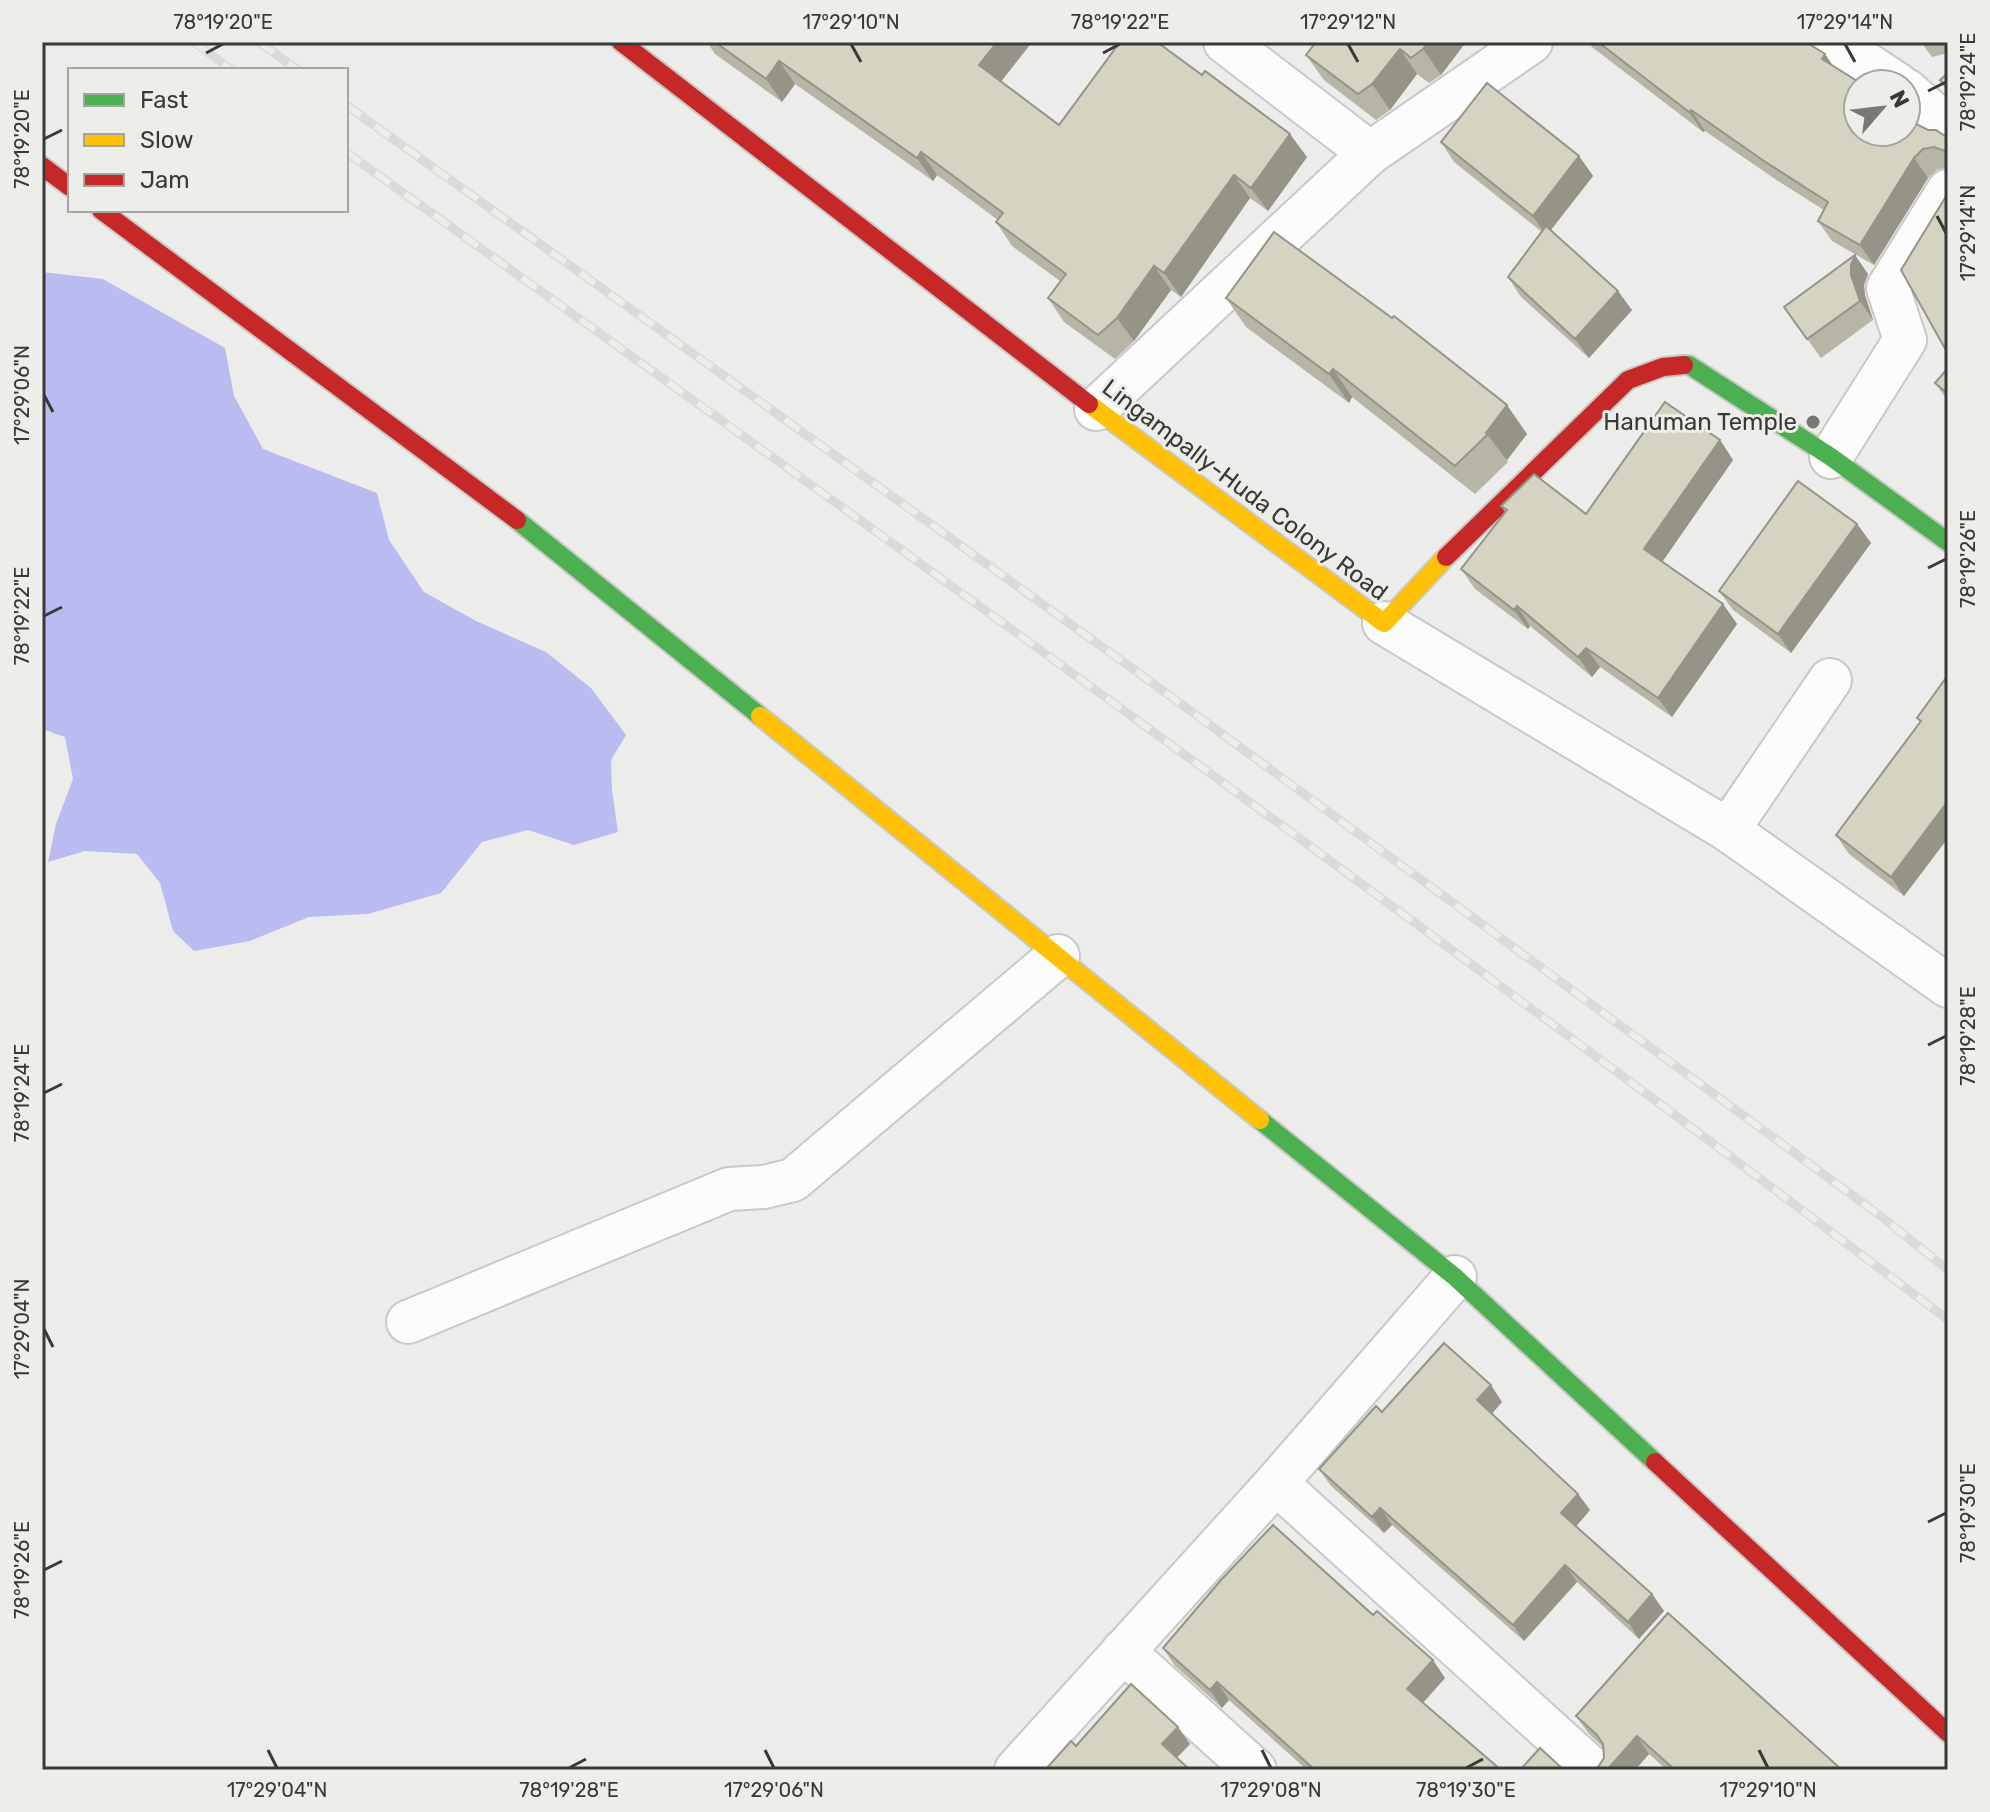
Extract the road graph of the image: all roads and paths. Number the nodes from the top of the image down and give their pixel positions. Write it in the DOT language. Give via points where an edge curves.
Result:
graph roads {
  1 [pos="621,42"];
  2 [pos="1225,42"];
  3 [pos="1531,42"];
  4 [pos="1833,42"];
  5 [pos="1882,68"];
  6 [pos="1922,94"];
  7 [pos="1948,127"];
  8 [pos="1370,153"];
  9 [pos="42,166"];
  10 [pos="68,186"];
  11 [pos="1948,191"];
  12 [pos="104,212"];
  13 [pos="1096,409"];
  14 [pos="1831,457"];
  15 [pos="1948,542"];
  16 [pos="1384,623"];
  17 [pos="1830,680"];
  18 [pos="1728,830"];
  19 [pos="1058,956"];
  20 [pos="1948,986"];
  21 [pos="1455,1277"];
  22 [pos="408,1322"];
  23 [pos="1276,1483"];
  24 [pos="1123,1651"];
  25 [pos="1948,1733"];
  26 [pos="1016,1770"];
  27 [pos="1255,1770"];
  28 [pos="1593,1770"];
  1 -- 13 [label="street, Lingampally-Huda Colony Road"];
  2 -- 8 [label="street"];
  3 -- 8 [label="street"];
  4 -- 5 [label="street"];
  6 -- 7 [label="street"];
  8 -- 13 [label="street"];
  9 -- 10 [label="street"];
  11 -- 14 [label="street" via="1888,288 1905,340"];
  12 -- 19 [label="street" via="499,505"];
  13 -- 16 [label="street, Lingampally-Huda Colony Road"];
  14 -- 15 [label="street, Lingampally-Huda Colony Road"];
  14 -- 16 [label="street, Lingampally-Huda Colony Road" via="1689,365 1663,367 1628,380"];
  16 -- 18 [label="street"];
  17 -- 18 [label="street"];
  18 -- 20 [label="street"];
  19 -- 21 [label="street"];
  19 -- 22 [label="street" via="793,1180 729,1189"];
  21 -- 23 [label="street"];
  21 -- 25 [label="street"];
  23 -- 24 [label="street"];
  23 -- 28 [label="street"];
  24 -- 26 [label="street"];
  24 -- 27 [label="street"];
}
